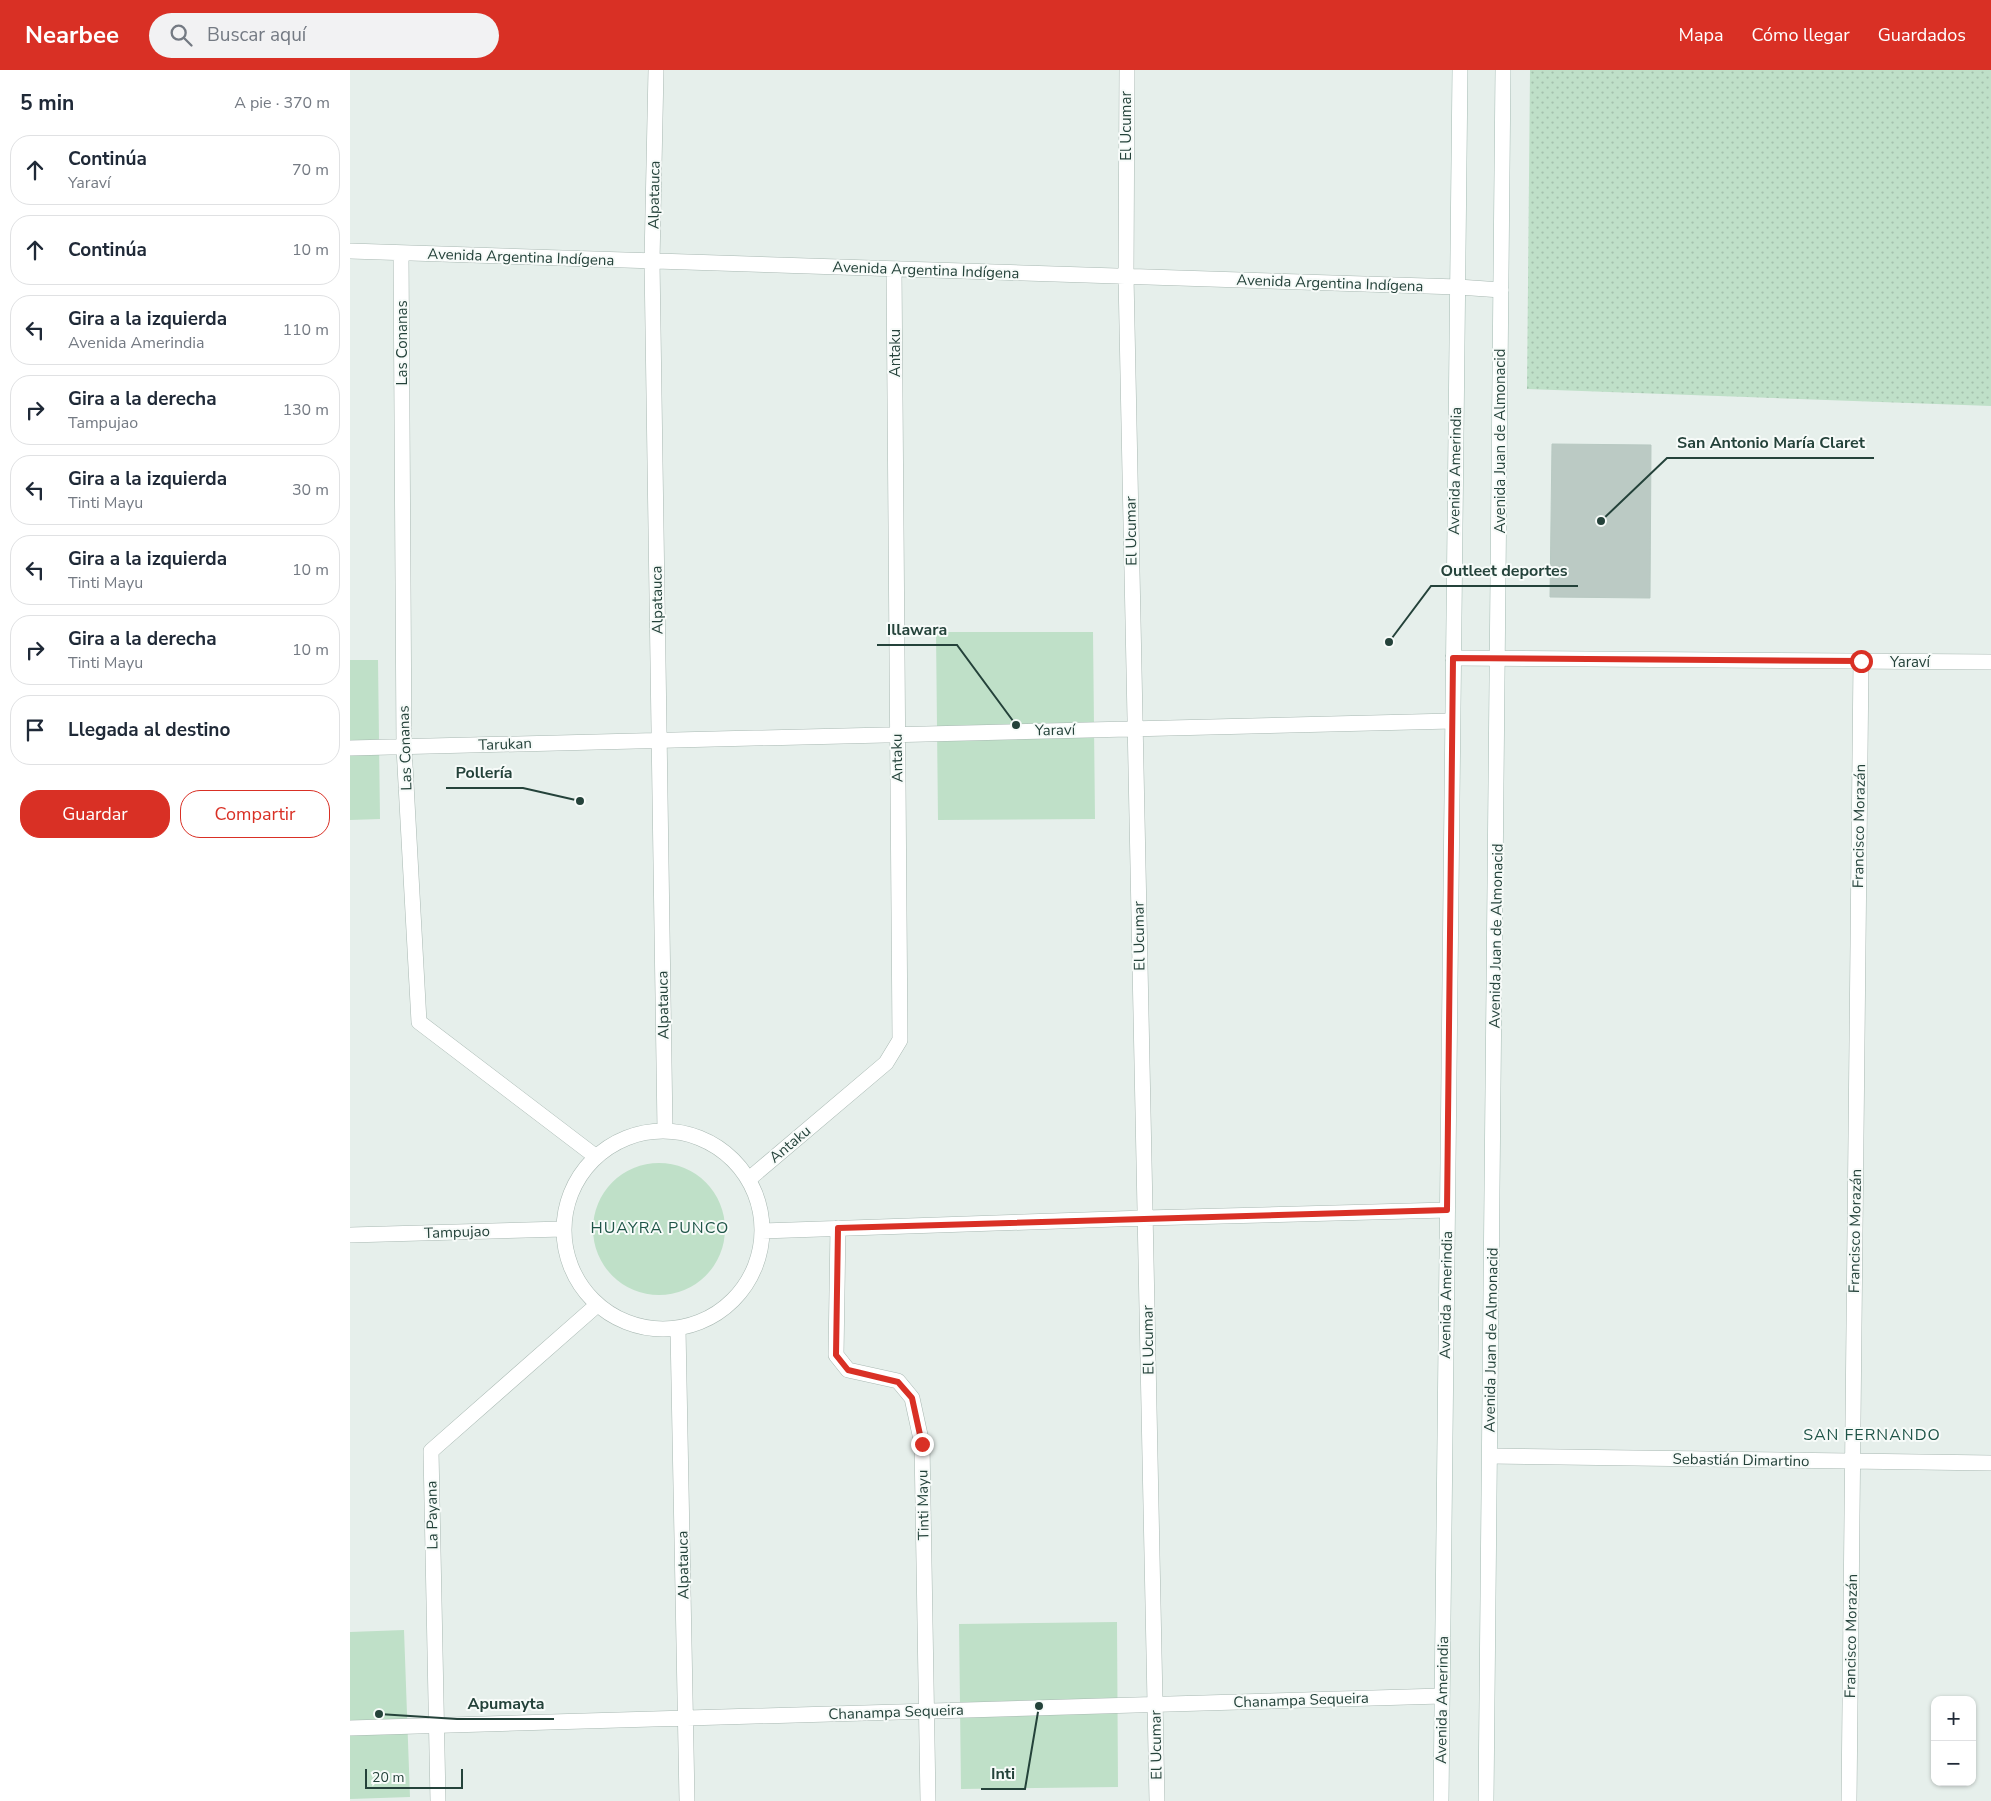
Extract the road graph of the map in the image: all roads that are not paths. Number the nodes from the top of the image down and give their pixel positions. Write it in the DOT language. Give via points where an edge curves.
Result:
graph roads {
  1 [pos="656,70"];
  2 [pos="1127,70"];
  3 [pos="1460,70"];
  4 [pos="1503,70"];
  5 [pos="350,251"];
  6 [pos="401,253"];
  7 [pos="652,261"];
  8 [pos="894,269"];
  9 [pos="1126,276"];
  10 [pos="1458,286"];
  11 [pos="1501,290"];
  12 [pos="1453,658"];
  13 [pos="1498,659"];
  14 [pos="1861,661"];
  15 [pos="1991,662"];
  16 [pos="1452,721"];
  17 [pos="1135,728"];
  18 [pos="896,734"];
  19 [pos="659,740"];
  20 [pos="404,747"];
  21 [pos="350,748"];
  22 [pos="665,1130"];
  23 [pos="595,1156"];
  24 [pos="749,1179"];
  25 [pos="1447,1210"];
  26 [pos="1145,1218"];
  27 [pos="838,1228"];
  28 [pos="563,1229"];
  29 [pos="762,1231"];
  30 [pos="350,1235"];
  31 [pos="596,1304"];
  32 [pos="678,1329"];
  33 [pos="1490,1456"];
  34 [pos="1852,1461"];
  35 [pos="1991,1463"];
  36 [pos="1442,1696"];
  37 [pos="1155,1705"];
  38 [pos="928,1711"];
  39 [pos="686,1719"];
  40 [pos="436,1726"];
  41 [pos="350,1728"];
  42 [pos="438,1801"];
  43 [pos="687,1801"];
  44 [pos="928,1801"];
  45 [pos="1157,1801"];
  46 [pos="1441,1801"];
  47 [pos="1486,1801"];
  48 [pos="1849,1801"];
  1 -- 7 [label="street, Alpatauca"];
  2 -- 9 [label="street, El Ucumar"];
  3 -- 10 [label="street, Avenida Amerindia"];
  4 -- 11 [label="street, Avenida Juan de Almonacid"];
  5 -- 6 [label="street, Avenida Argentina Indígena"];
  6 -- 7 [label="street, Avenida Argentina Indígena"];
  6 -- 20 [label="street, Las Conanas"];
  7 -- 8 [label="street, Avenida Argentina Indígena"];
  7 -- 19 [label="street, Alpatauca"];
  8 -- 9 [label="street, Avenida Argentina Indígena"];
  8 -- 18 [label="street, Antaku"];
  9 -- 10 [label="street, Avenida Argentina Indígena"];
  9 -- 17 [label="street, El Ucumar"];
  10 -- 11 [label="street, Avenida Argentina Indígena"];
  10 -- 12 [label="street, Avenida Amerindia"];
  11 -- 13 [label="street, Avenida Juan de Almonacid"];
  12 -- 13 [label="street, Yaraví"];
  12 -- 16 [label="street, Avenida Amerindia"];
  13 -- 14 [label="street, Yaraví"];
  13 -- 33 [label="street, Avenida Juan de Almonacid"];
  14 -- 15 [label="street, Yaraví"];
  14 -- 34 [label="street, Francisco Morazán"];
  16 -- 17 [label="street, Yaraví"];
  16 -- 25 [label="street, Avenida Amerindia"];
  17 -- 18 [label="street, Yaraví"];
  17 -- 26 [label="street, El Ucumar"];
  18 -- 19 [label="street, Yaraví"];
  18 -- 24 [label="street, Antaku" via="900,1040 886,1063"];
  19 -- 20 [label="street, Tarukan"];
  19 -- 22 [label="street, Alpatauca"];
  20 -- 21 [label="street, Tarukan"];
  20 -- 23 [label="street, Las Conanas" via="418,1022"];
  22 -- 23 [label="street" via="640,1132 616,1141"];
  22 -- 24 [label="street" via="706,1140 727,1153"];
  23 -- 28 [label="street" via="578,1178 567,1202"];
  24 -- 29 [label="street" via="759,1204"];
  25 -- 26 [label="street"];
  25 -- 36 [label="street, Avenida Amerindia"];
  26 -- 27 [label="street"];
  26 -- 37 [label="street, El Ucumar"];
  27 -- 29 [label="street"];
  27 -- 38 [label="street, Tinti Mayu" via="836,1355 848,1370 898,1382 912,1398 922,1444"];
  28 -- 30 [label="street, Tampujao"];
  28 -- 31 [label="street" via="567,1257 578,1283"];
  29 -- 32 [label="street" via="758,1258 746,1284 728,1305 705,1321"];
  31 -- 32 [label="street" via="620,1321 649,1329"];
  31 -- 40 [label="street, La Payana" via="431,1451"];
  32 -- 39 [label="street, Alpatauca"];
  33 -- 34 [label="street, Sebastián Dimartino"];
  33 -- 47 [label="street, Avenida Juan de Almonacid"];
  34 -- 35 [label="street, Sebastián Dimartino"];
  34 -- 48 [label="street, Francisco Morazán"];
  36 -- 37 [label="street, Chanampa Sequeira"];
  36 -- 46 [label="street, Avenida Amerindia"];
  37 -- 38 [label="street, Chanampa Sequeira"];
  37 -- 45 [label="street, El Ucumar"];
  38 -- 39 [label="street, Chanampa Sequeira"];
  38 -- 44 [label="street, Tinti Mayu"];
  39 -- 40 [label="street, Chanampa Sequeira"];
  39 -- 43 [label="street, Alpatauca"];
  40 -- 41 [label="street, Chanampa Sequeira"];
  40 -- 42 [label="street, La Payana"];
}
